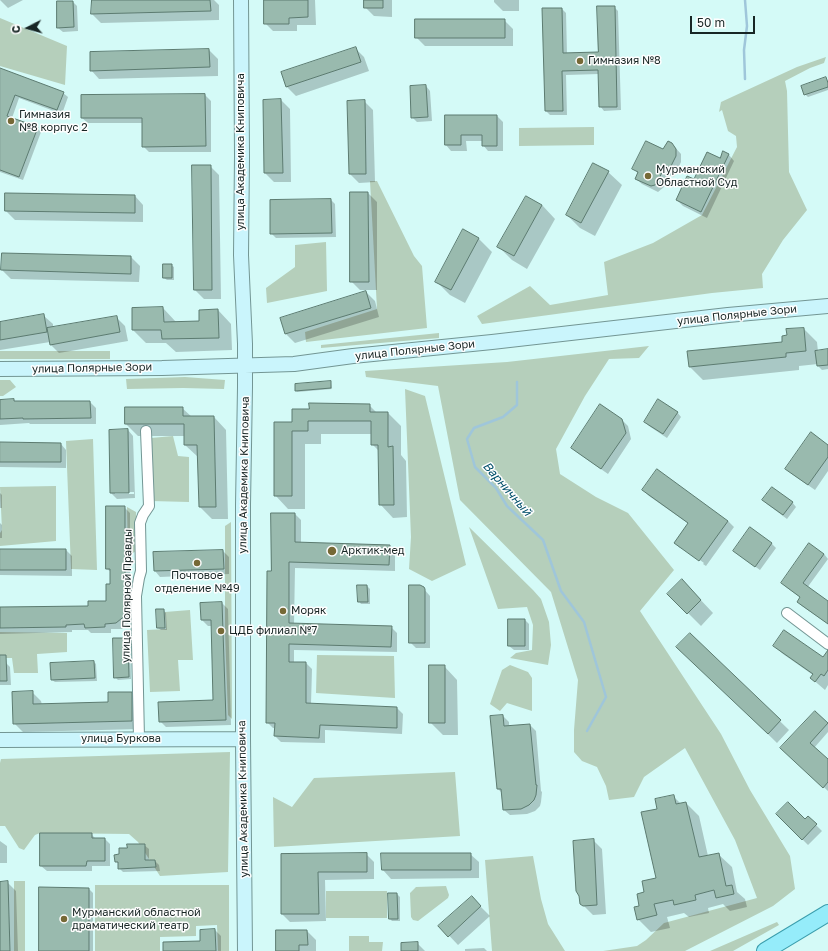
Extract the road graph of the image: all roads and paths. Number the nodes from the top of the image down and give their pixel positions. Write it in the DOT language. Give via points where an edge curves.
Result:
graph roads {
  1 [pos="241,0"];
  2 [pos="828,306"];
  3 [pos="245,365"];
  4 [pos="0,369"];
  5 [pos="146,432"];
  6 [pos="787,613"];
  7 [pos="828,644"];
  8 [pos="139,739"];
  9 [pos="242,739"];
  10 [pos="0,740"];
  11 [pos="828,913"];
  12 [pos="245,951"];
  13 [pos="765,951"];
  1 -- 3 [label="main road, улица Академика Книповича"];
  2 -- 3 [label="main road, улица Полярные Зори" via="294,364"];
  3 -- 4 [label="main road, улица Полярные Зори"];
  3 -- 9 [label="main road, улица Академика Книповича"];
  5 -- 8 [label="street, улица Полярной Правды" via="149,506 140,523 141,571 136,596"];
  6 -- 7 [label="street"];
  8 -- 9 [label="main road, улица Буркова"];
  8 -- 10 [label="main road, улица Буркова"];
  9 -- 12 [label="main road, улица Академика Книповича"];
  11 -- 13 [label="main road"];
}
